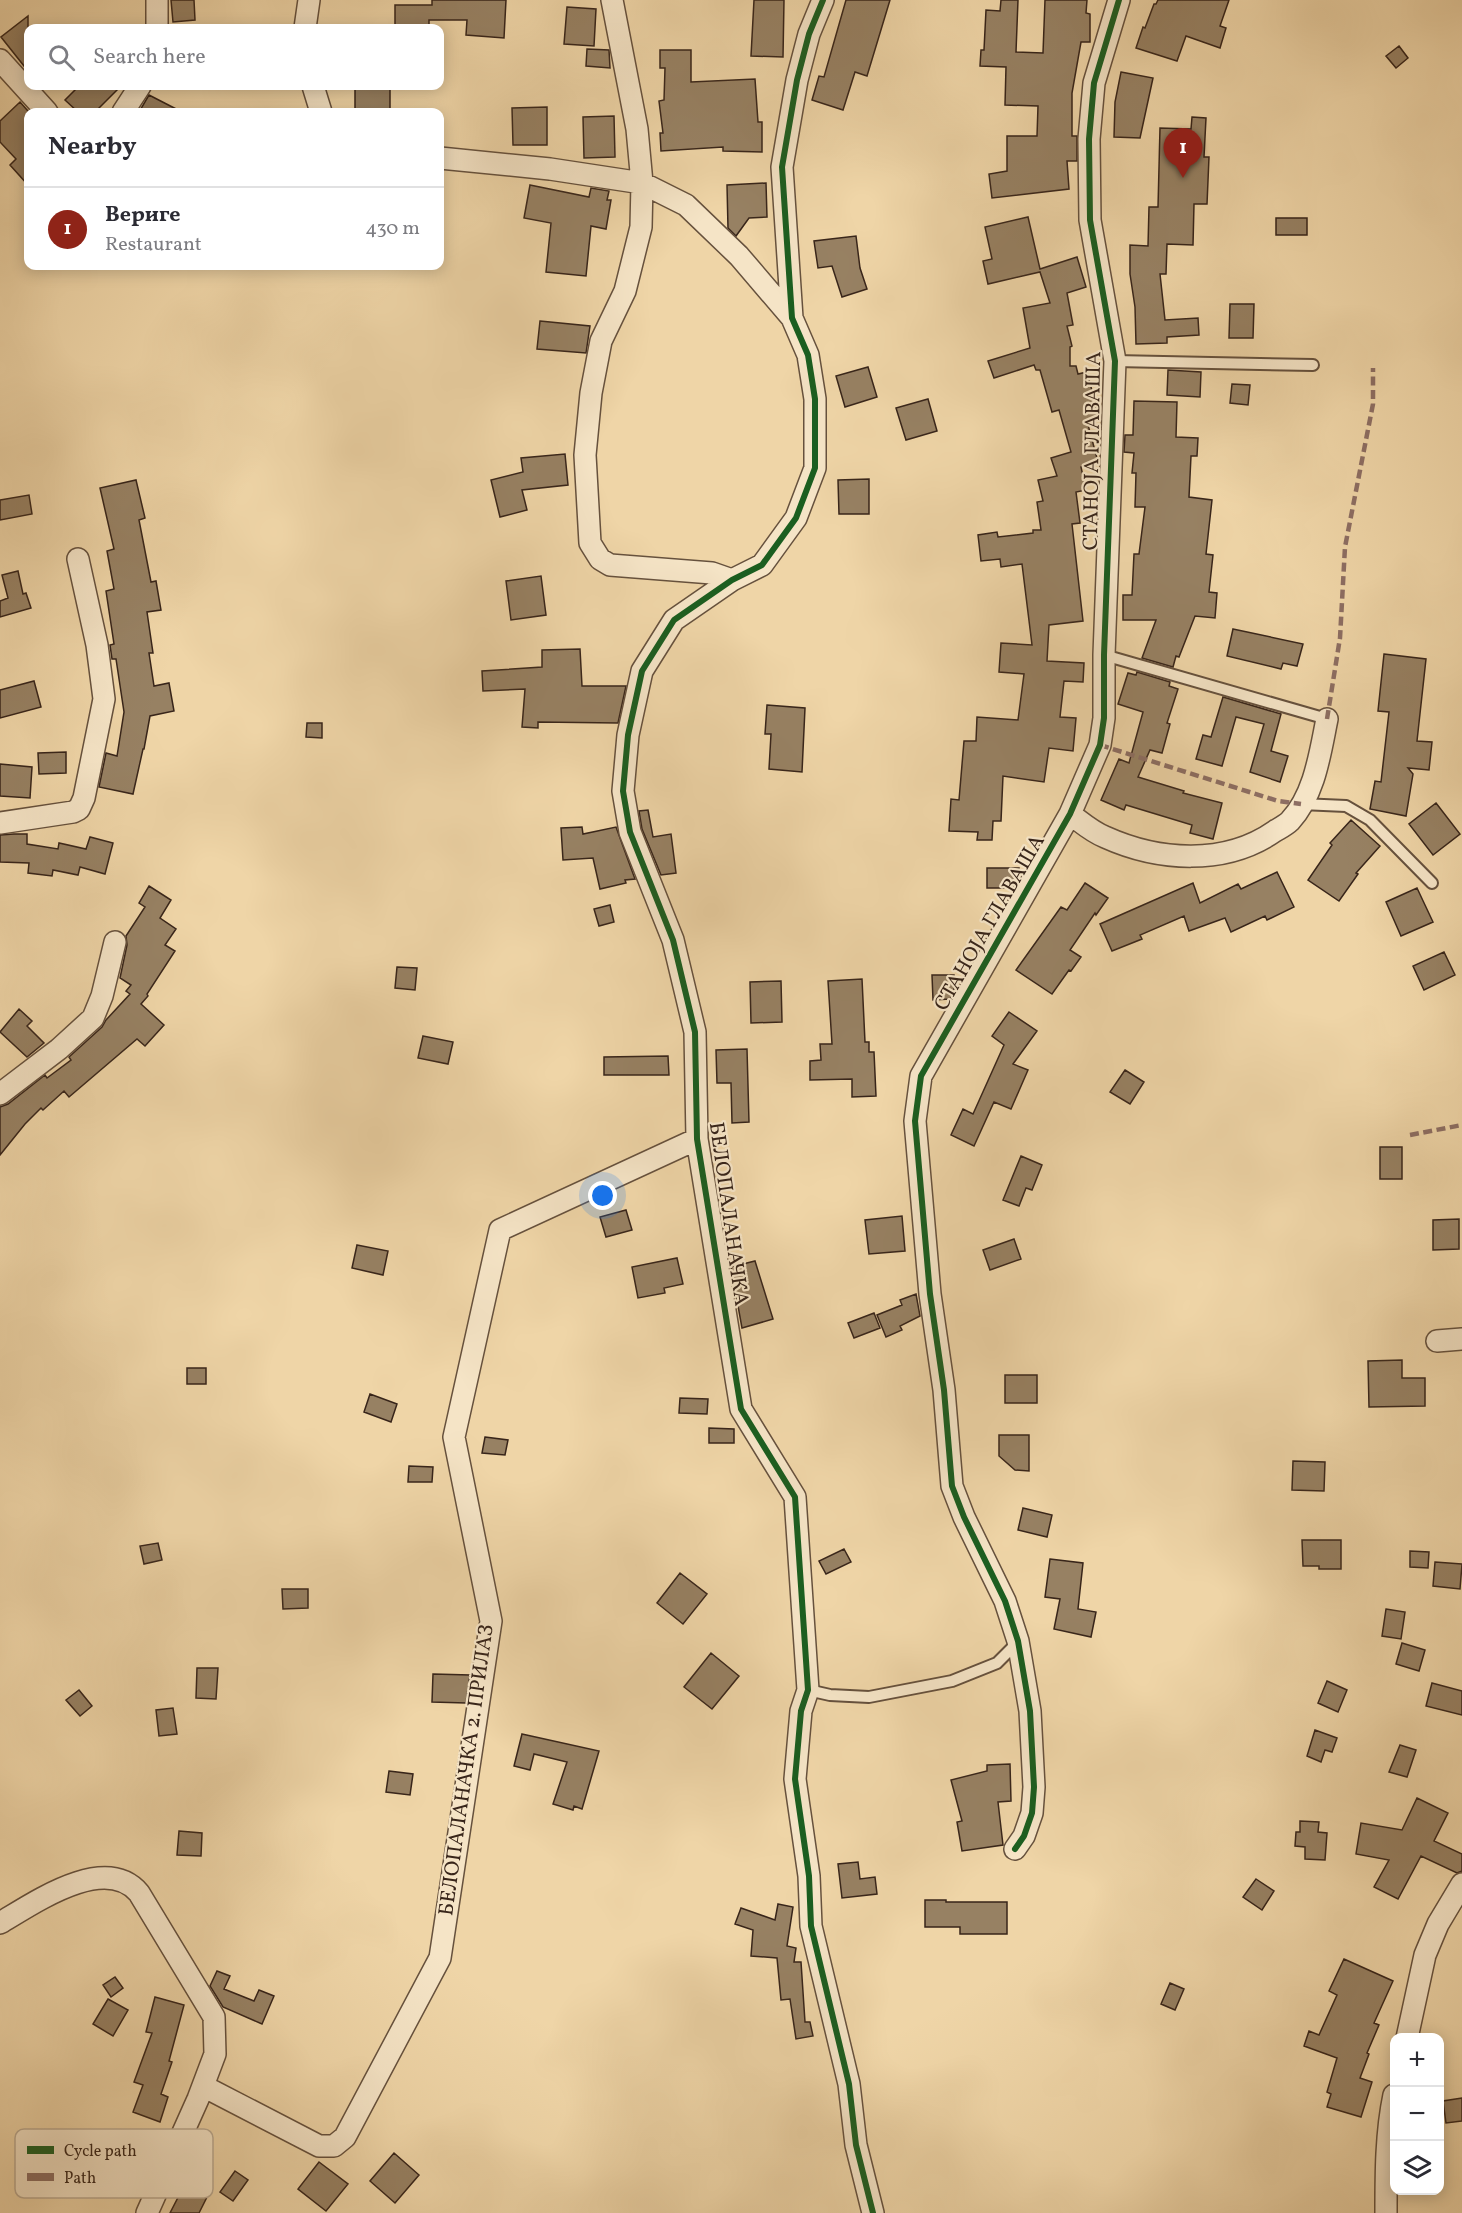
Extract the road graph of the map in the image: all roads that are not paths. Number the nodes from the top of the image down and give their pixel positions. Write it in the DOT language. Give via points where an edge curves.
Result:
graph roads {
  1 [pos="157,0"];
  2 [pos="309,0"];
  3 [pos="612,0"];
  4 [pos="823,0"];
  5 [pos="1119,0"];
  6 [pos="157,24"];
  7 [pos="306,24"];
  8 [pos="0,60"];
  9 [pos="24,87"];
  10 [pos="27,90"];
  11 [pos="137,90"];
  12 [pos="315,90"];
  13 [pos="43,108"];
  14 [pos="126,108"];
  15 [pos="320,108"];
  16 [pos="444,158"];
  17 [pos="642,183"];
  18 [pos="792,318"];
  19 [pos="1115,361"];
  20 [pos="1313,365"];
  21 [pos="78,559"];
  22 [pos="732,580"];
  23 [pos="1104,655"];
  24 [pos="1327,719"];
  25 [pos="1301,804"];
  26 [pos="1071,814"];
  27 [pos="0,823"];
  28 [pos="1431,883"];
  29 [pos="115,942"];
  30 [pos="0,1094"];
  31 [pos="697,1139"];
  32 [pos="1462,1339"];
  33 [pos="1437,1341"];
  34 [pos="1018,1641"];
  35 [pos="808,1690"];
  36 [pos="1015,1849"];
  37 [pos="1462,1884"];
  38 [pos="0,1923"];
  39 [pos="1408,2033"];
  40 [pos="203,2086"];
  41 [pos="1390,2122"];
  42 [pos="184,2129"];
  43 [pos="154,2198"];
  44 [pos="147,2213"];
  45 [pos="873,2213"];
  46 [pos="1386,2213"];
  1 -- 6 [label="street"];
  2 -- 7 [label="street"];
  3 -- 17 [label="street" via="637,129"];
  4 -- 18 [label="street, БЕЛОПАЛАНАЧКА" via="797,80 782,167"];
  5 -- 19 [label="street, СТАНОЈА ГЛАВАША" via="1094,83 1089,139 1090,220"];
  8 -- 9 [label="street"];
  10 -- 13 [label="street"];
  11 -- 14 [label="street"];
  12 -- 15 [label="street"];
  16 -- 17 [label="street"];
  17 -- 18 [label="street" via="686,205 739,256"];
  17 -- 22 [label="street" via="641,227 625,291 601,341 591,393 585,455 590,543 600,559 610,565 712,573"];
  18 -- 22 [label="street, БЕЛОПАЛАНАЧКА" via="808,356 815,399 815,468 796,518 762,565"];
  19 -- 20 [label="lane"];
  19 -- 23 [label="street, СТАНОЈА ГЛАВАША"];
  21 -- 27 [label="street" via="104,699 84,798 73,812"];
  22 -- 31 [label="street, БЕЛОПАЛАНАЧКА" via="674,620 642,671 628,735 622,791 630,832 674,940 694,1032"];
  23 -- 24 [label="lane"];
  23 -- 26 [label="street, СТАНОЈА ГЛАВАША" via="1100,745"];
  24 -- 25 [label="street" via="1311,787"];
  25 -- 26 [label="street" via="1290,821 1248,846 1192,857 1134,849 1102,836"];
  25 -- 28 [label="lane" via="1346,806 1370,820"];
  26 -- 34 [label="street, СТАНОЈА ГЛАВАША" via="921,1076 915,1121 952,1486 1005,1601"];
  29 -- 30 [label="street" via="93,1018"];
  31 -- 35 [label="street, БЕЛОПАЛАНАЧКА" via="741,1409 795,1497"];
  31 -- 40 [label="street, БЕЛОПАЛАНАЧКА 2. ПРИЛАЗ" via="500,1230 454,1437 491,1621 440,1958 345,2137 333,2146 320,2146"];
  32 -- 33 [label="street"];
  34 -- 35 [label="lane" via="997,1663 952,1682 869,1697"];
  34 -- 36 [label="street, СТАНОЈА ГЛАВАША" via="1030,1711 1034,1787 1032,1813"];
  35 -- 45 [label="street, БЕЛОПАЛАНАЧКА" via="801,1711 795,1779 808,1866 811,1926 849,2084 856,2145"];
  37 -- 39 [label="street" via="1425,1955"];
  38 -- 40 [label="street" via="54,1891 102,1878 128,1882 139,1893 214,2017 215,2054"];
  40 -- 42 [label="street"];
  41 -- 46 [label="street"];
  43 -- 44 [label="street"];
}
